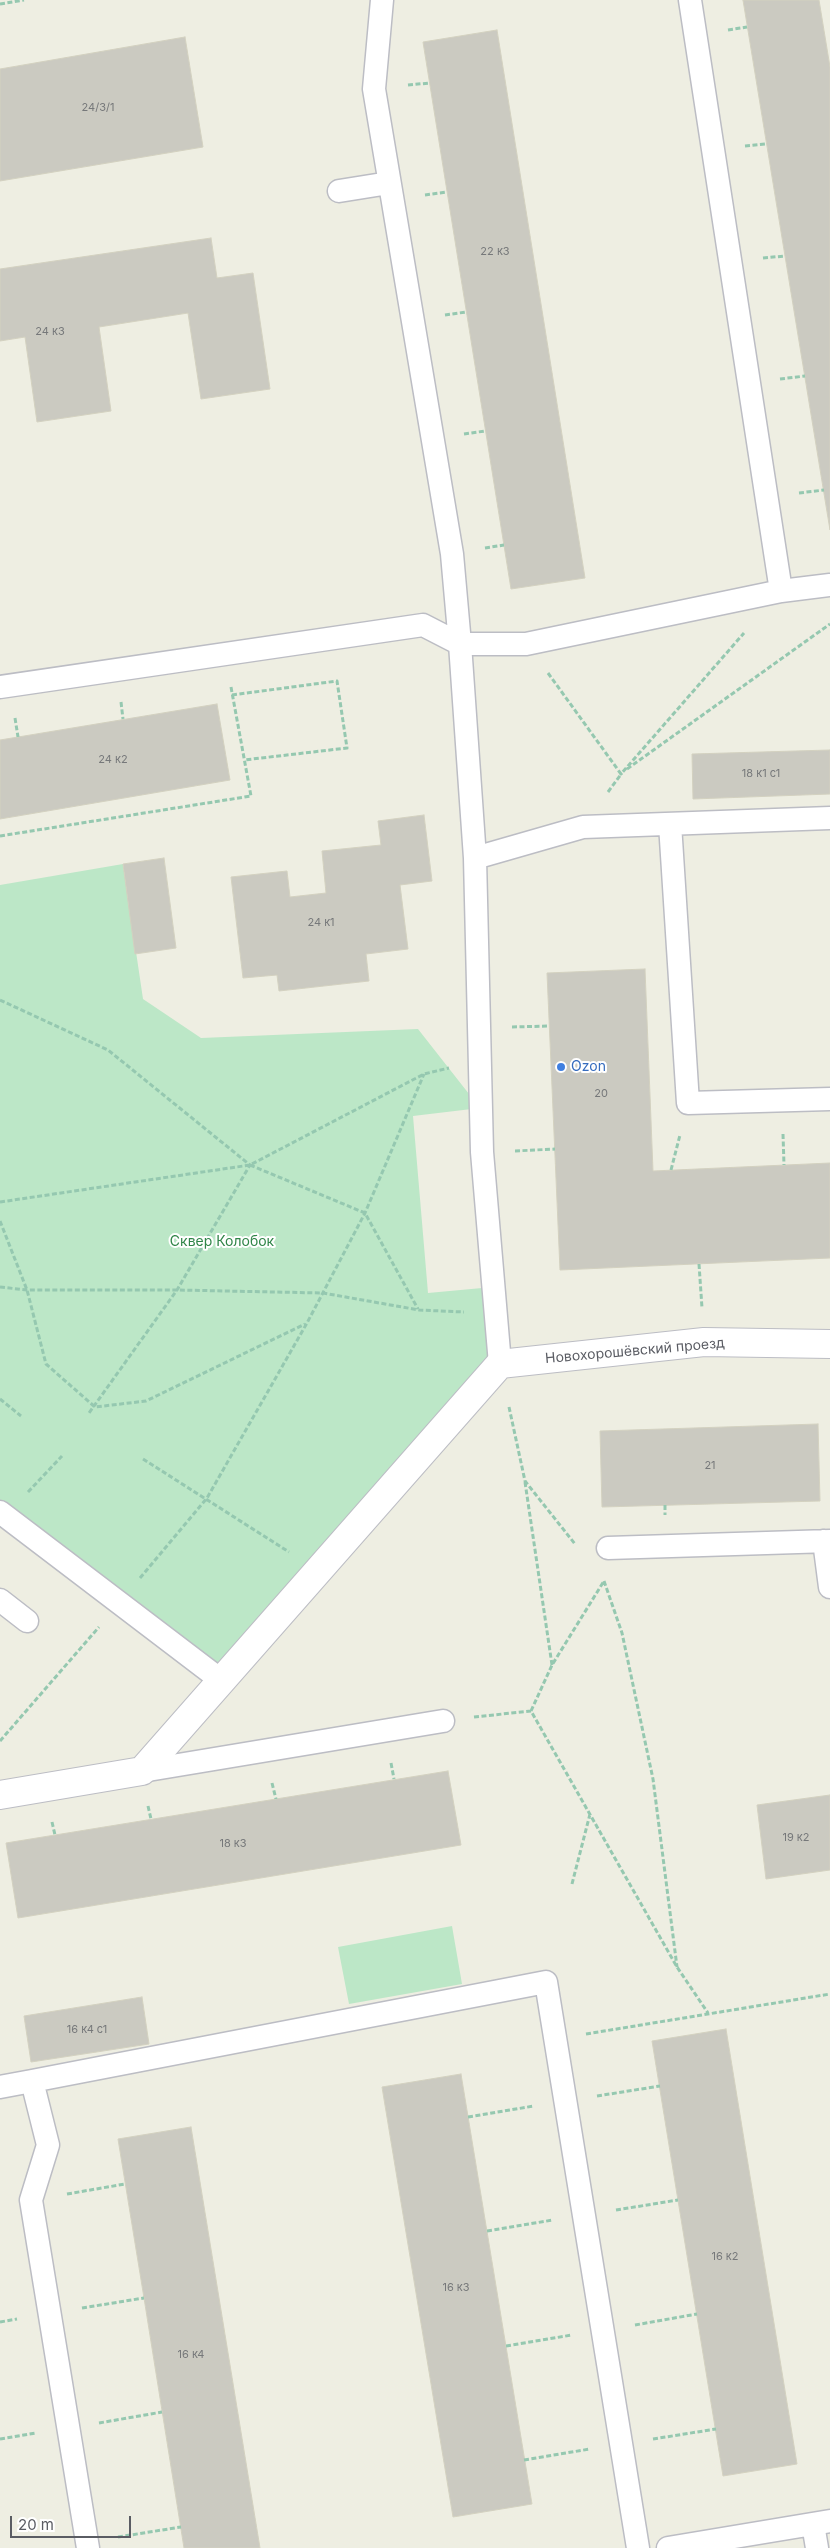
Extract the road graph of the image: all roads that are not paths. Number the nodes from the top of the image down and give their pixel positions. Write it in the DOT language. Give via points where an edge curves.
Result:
graph roads {
  1 [pos="382,0"];
  2 [pos="690,0"];
  3 [pos="389,183"];
  4 [pos="339,191"];
  5 [pos="830,585"];
  6 [pos="781,591"];
  7 [pos="460,644"];
  8 [pos="0,687"];
  9 [pos="830,818"];
  10 [pos="670,824"];
  11 [pos="475,858"];
  12 [pos="830,1099"];
  13 [pos="830,1344"];
  14 [pos="500,1364"];
  15 [pos="2,1518"];
  16 [pos="827,1541"];
  17 [pos="608,1548"];
  18 [pos="830,1587"];
  19 [pos="0,1600"];
  20 [pos="27,1621"];
  21 [pos="222,1681"];
  22 [pos="443,1721"];
  23 [pos="142,1771"];
  24 [pos="0,1795"];
  25 [pos="32,2081"];
  26 [pos="0,2087"];
  27 [pos="821,2523"];
  28 [pos="88,2548"];
  29 [pos="638,2548"];
  30 [pos="668,2548"];
  31 [pos="817,2548"];
  1 -- 3 [label="lane" via="374,89"];
  2 -- 6 [label="lane"];
  3 -- 4 [label="lane"];
  3 -- 7 [label="lane" via="452,554"];
  5 -- 6 [label="lane"];
  6 -- 7 [label="lane" via="526,644"];
  7 -- 8 [label="lane" via="423,625"];
  7 -- 11 [label="lane"];
  9 -- 10 [label="lane"];
  10 -- 11 [label="lane" via="583,827"];
  10 -- 12 [label="lane" via="688,1103"];
  11 -- 14 [label="lane" via="482,1152"];
  13 -- 14 [label="street, Новохорошёвский проезд" via="704,1342"];
  14 -- 21 [label="street"];
  15 -- 21 [label="lane"];
  16 -- 17 [label="lane"];
  16 -- 18 [label="lane"];
  19 -- 20 [label="lane"];
  21 -- 23 [label="street"];
  22 -- 23 [label="lane"];
  23 -- 24 [label="street"];
  25 -- 26 [label="lane"];
  25 -- 28 [label="lane" via="48,2145 31,2200"];
  25 -- 29 [label="lane" via="546,1982"];
  27 -- 30 [label="lane"];
  27 -- 31 [label="lane"];
}
